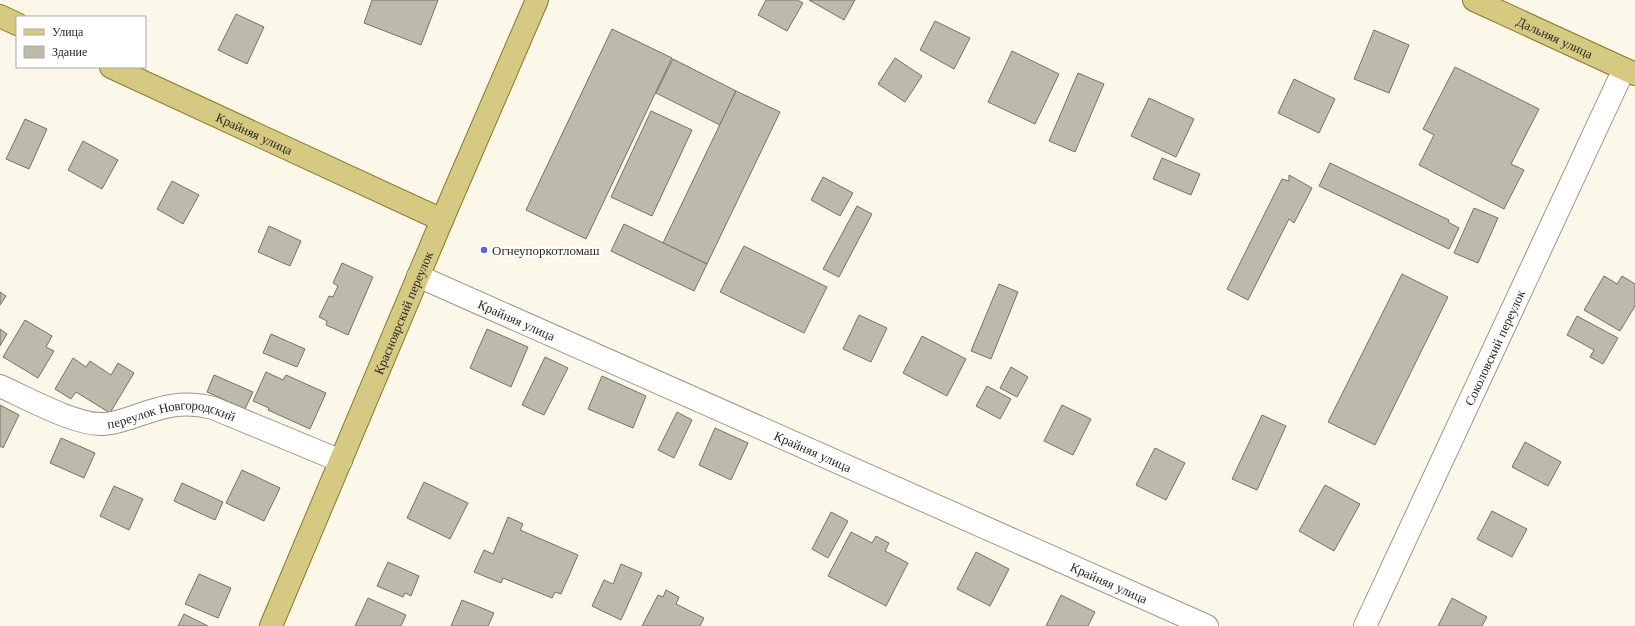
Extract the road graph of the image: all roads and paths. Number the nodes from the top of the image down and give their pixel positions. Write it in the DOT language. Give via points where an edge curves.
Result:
graph roads {
  1 [pos="537,0"];
  2 [pos="1474,0"];
  3 [pos="0,16"];
  4 [pos="16,24"];
  5 [pos="113,68"];
  6 [pos="1630,72"];
  7 [pos="442,220"];
  8 [pos="418,276"];
  9 [pos="0,386"];
  10 [pos="341,461"];
  11 [pos="271,626"];
  12 [pos="1207,626"];
  13 [pos="1365,626"];
  1 -- 7 [label="main road, Красноярский переулок"];
  2 -- 6 [label="main road, Дальняя улица"];
  3 -- 4 [label="main road"];
  5 -- 7 [label="main road, Крайняя улица"];
  6 -- 13 [label="street, Соколовский переулок"];
  7 -- 8 [label="main road, Красноярский переулок"];
  8 -- 10 [label="main road, Красноярский переулок"];
  8 -- 12 [label="street, Крайняя улица"];
  9 -- 10 [label="street, переулок Новгородский" via="75,420 102,425 169,405 197,404 213,408"];
  10 -- 11 [label="main road, Красноярский переулок"];
}
